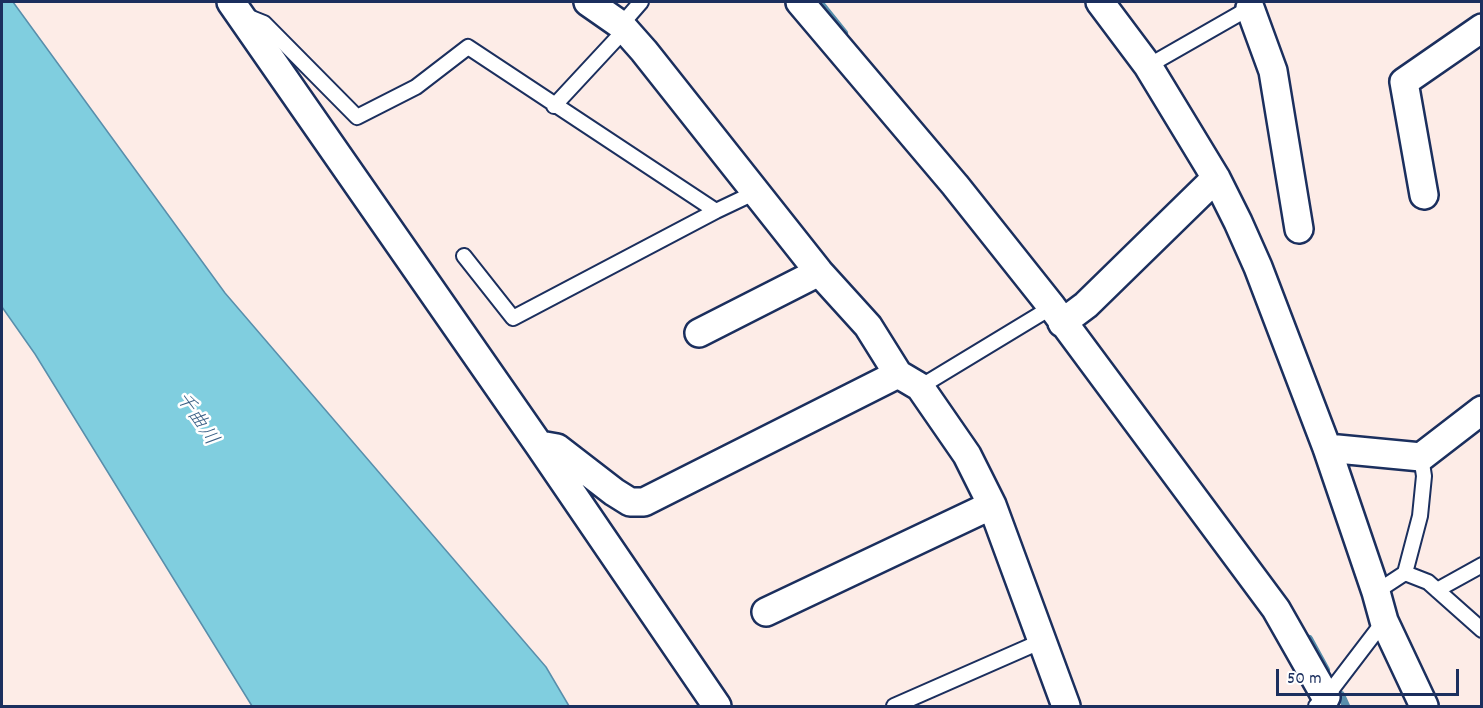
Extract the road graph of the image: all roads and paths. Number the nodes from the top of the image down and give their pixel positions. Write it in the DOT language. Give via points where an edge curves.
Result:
graph roads {
  1 [pos="588,2"];
  2 [pos="641,2"];
  3 [pos="800,2"];
  4 [pos="1100,2"];
  5 [pos="1255,5"];
  6 [pos="235,7"];
  7 [pos="621,25"];
  8 [pos="1482,28"];
  9 [pos="1148,66"];
  10 [pos="554,106"];
  11 [pos="1216,178"];
  12 [pos="756,192"];
  13 [pos="1424,195"];
  14 [pos="716,211"];
  15 [pos="1299,229"];
  16 [pos="464,256"];
  17 [pos="819,272"];
  18 [pos="1057,315"];
  19 [pos="699,333"];
  20 [pos="909,380"];
  21 [pos="1482,410"];
  22 [pos="539,445"];
  23 [pos="1327,448"];
  24 [pos="1421,457"];
  25 [pos="992,505"];
  26 [pos="1482,565"];
  27 [pos="1405,573"];
  28 [pos="1437,590"];
  29 [pos="1376,592"];
  30 [pos="766,612"];
  31 [pos="1384,621"];
  32 [pos="1482,630"];
  33 [pos="1042,641"];
  34 [pos="1324,703"];
  35 [pos="717,706"];
  36 [pos="894,706"];
  37 [pos="1066,706"];
  38 [pos="1424,706"];
  1 -- 7 [label="street"];
  2 -- 7 [label="lane"];
  3 -- 18 [label="street" via="955,185"];
  4 -- 9 [label="street"];
  5 -- 9 [label="lane"];
  5 -- 15 [label="street" via="1273,71"];
  6 -- 10 [label="lane" via="264,22 357,117 416,87 468,48"];
  6 -- 22 [label="street"];
  7 -- 10 [label="lane" via="619,36"];
  7 -- 12 [label="street"];
  8 -- 13 [label="street" via="1404,81"];
  9 -- 11 [label="street"];
  10 -- 14 [label="lane"];
  11 -- 18 [label="street" via="1086,305"];
  11 -- 23 [label="street" via="1258,267"];
  12 -- 14 [label="lane"];
  12 -- 17 [label="street"];
  14 -- 16 [label="lane" via="513,318"];
  17 -- 19 [label="street"];
  17 -- 20 [label="street" via="868,326"];
  18 -- 20 [label="lane"];
  18 -- 34 [label="street" via="1276,609"];
  20 -- 22 [label="street" via="644,502 630,502 557,448"];
  20 -- 25 [label="street" via="967,455"];
  21 -- 24 [label="street"];
  22 -- 35 [label="street"];
  23 -- 24 [label="street"];
  23 -- 29 [label="street"];
  24 -- 27 [label="lane" via="1424,476 1420,516"];
  25 -- 30 [label="street"];
  25 -- 33 [label="street"];
  26 -- 28 [label="lane"];
  27 -- 28 [label="lane"];
  27 -- 29 [label="lane"];
  28 -- 32 [label="lane"];
  29 -- 31 [label="street"];
  31 -- 34 [label="lane"];
  31 -- 38 [label="street"];
  33 -- 36 [label="lane"];
  33 -- 37 [label="street"];
}
